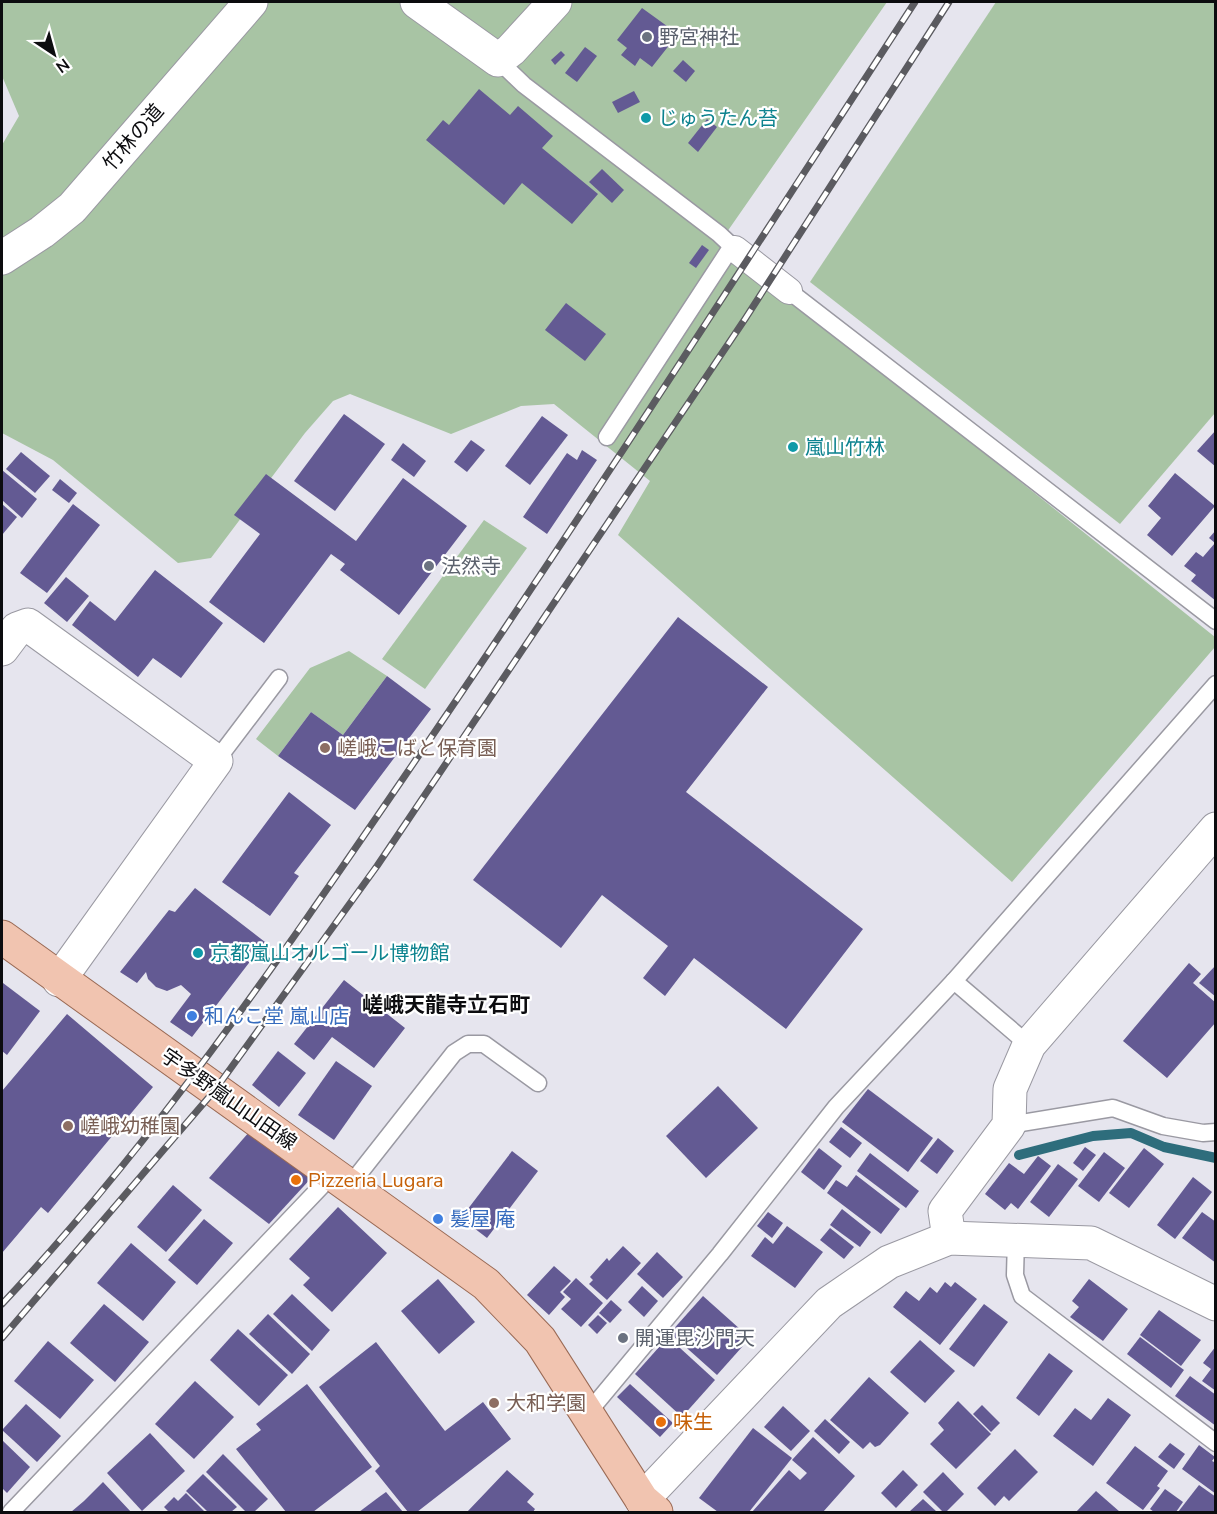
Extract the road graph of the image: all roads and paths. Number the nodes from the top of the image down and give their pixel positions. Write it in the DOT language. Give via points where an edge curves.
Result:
graph roads {
  1 [pos="251,2"];
  2 [pos="417,2"];
  3 [pos="555,2"];
  4 [pos="498,60"];
  5 [pos="733,248"];
  6 [pos="2,258"];
  7 [pos="789,291"];
  8 [pos="607,437"];
  9 [pos="1215,621"];
  10 [pos="2,649"];
  11 [pos="279,678"];
  12 [pos="1215,684"];
  13 [pos="216,761"];
  14 [pos="1215,829"];
  15 [pos="2,937"];
  16 [pos="59,980"];
  17 [pos="954,981"];
  18 [pos="1029,1046"];
  19 [pos="538,1083"];
  20 [pos="1009,1125"];
  21 [pos="1215,1132"];
  22 [pos="342,1179"];
  23 [pos="949,1238"];
  24 [pos="1016,1239"];
  25 [pos="1215,1304"];
  26 [pos="587,1414"];
  27 [pos="1215,1443"];
  28 [pos="641,1508"];
  29 [pos="11,1512"];
  1 -- 6 [label="street, 竹林の道" via="72,208"];
  2 -- 4 [label="street"];
  3 -- 4 [label="street"];
  4 -- 5 [label="lane" via="524,85"];
  5 -- 7 [label="street"];
  5 -- 8 [label="lane"];
  7 -- 9 [label="lane"];
  10 -- 13 [label="street" via="17,629 28,625"];
  11 -- 13 [label="lane"];
  12 -- 17 [label="lane"];
  13 -- 16 [label="street"];
  14 -- 18 [label="street"];
  15 -- 16 [label="main road, 宇多野嵐山山田線"];
  16 -- 22 [label="main road, 宇多野嵐山山田線"];
  17 -- 18 [label="lane"];
  17 -- 26 [label="lane" via="836,1107"];
  18 -- 20 [label="street" via="1010,1089"];
  19 -- 22 [label="lane" via="484,1044 468,1044 453,1053"];
  20 -- 21 [label="lane" via="1113,1108 1163,1126"];
  20 -- 23 [label="street" via="945,1211"];
  22 -- 26 [label="main road, 宇多野嵐山山田線" via="486,1284 540,1340"];
  22 -- 29 [label="lane"];
  23 -- 24 [label="street"];
  23 -- 28 [label="street" via="889,1262 829,1303"];
  24 -- 25 [label="street" via="1091,1243"];
  24 -- 27 [label="lane" via="1015,1275 1022,1296"];
  26 -- 28 [label="main road, 宇多野嵐山山田線"];
}
